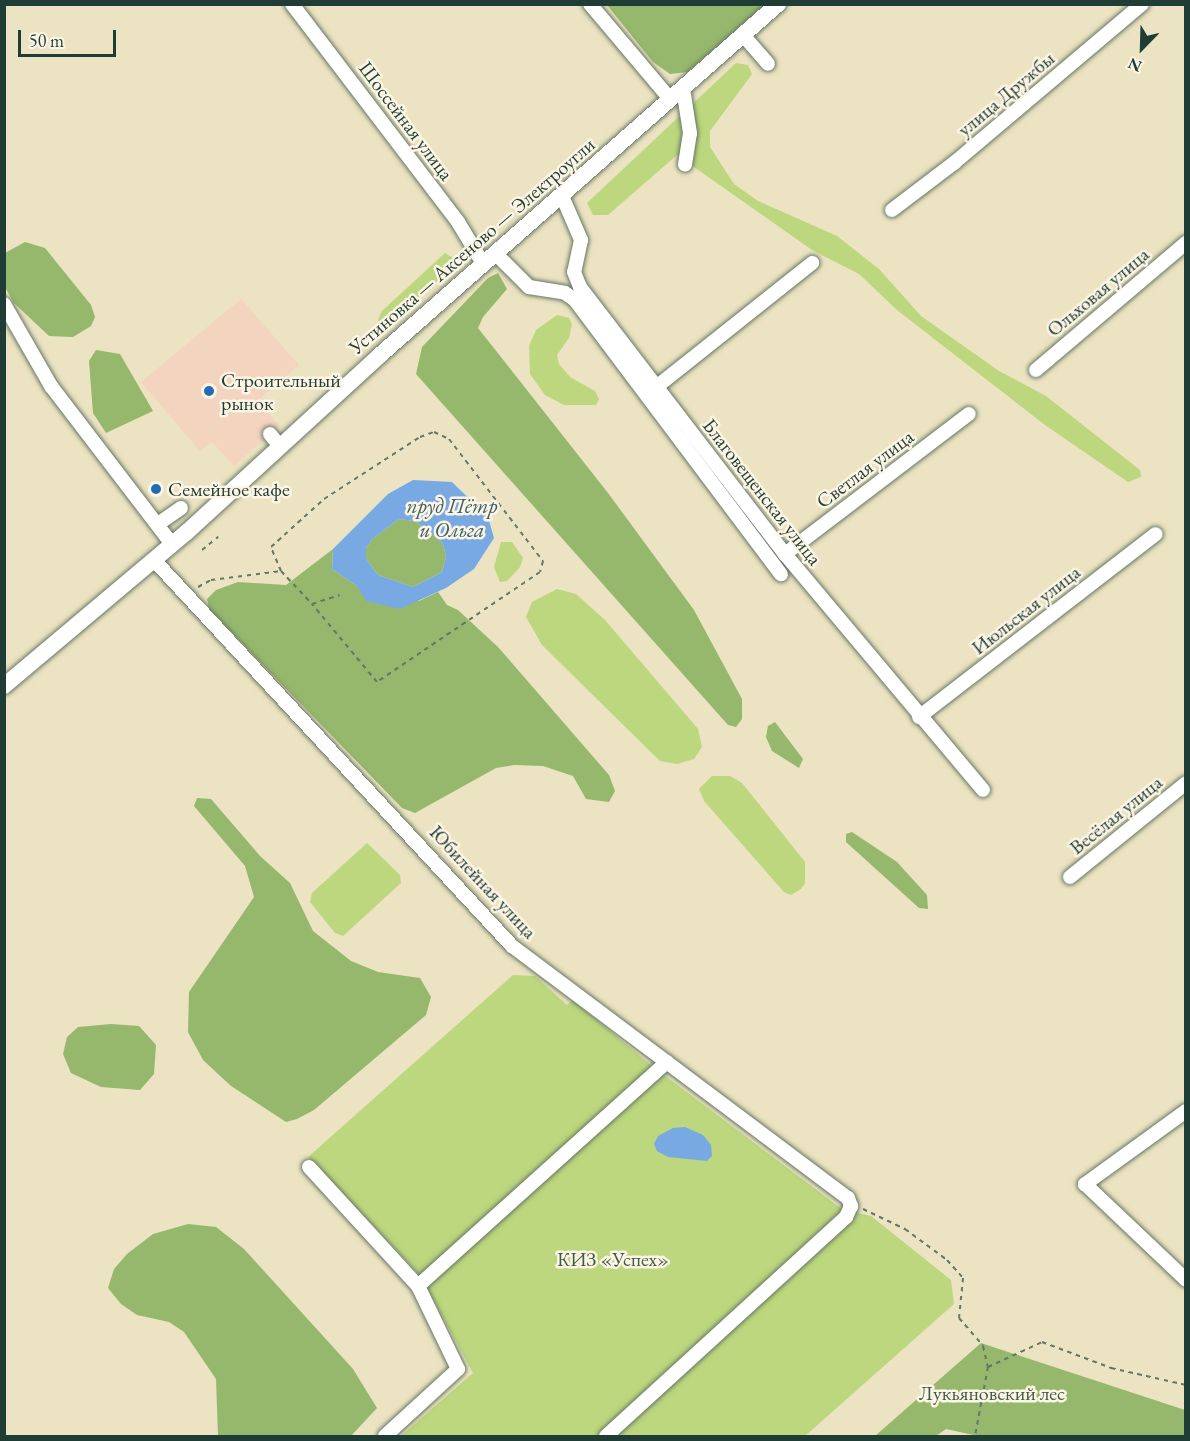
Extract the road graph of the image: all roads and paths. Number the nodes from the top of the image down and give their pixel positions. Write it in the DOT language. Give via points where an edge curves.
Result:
graph roads {
  1 [pos="292,4"];
  2 [pos="590,4"];
  3 [pos="778,4"];
  4 [pos="1142,4"];
  5 [pos="743,35"];
  6 [pos="768,64"];
  7 [pos="676,93"];
  8 [pos="685,165"];
  9 [pos="562,196"];
  10 [pos="892,210"];
  11 [pos="1185,243"];
  12 [pos="490,259"];
  13 [pos="812,263"];
  14 [pos="4,304"];
  15 [pos="1036,370"];
  16 [pos="655,388"];
  17 [pos="969,414"];
  18 [pos="181,508"];
  19 [pos="158,525"];
  20 [pos="1156,534"];
  21 [pos="218,537"];
  22 [pos="172,544"];
  23 [pos="202,550"];
  24 [pos="784,554"];
  25 [pos="154,560"];
  26 [pos="281,571"];
  27 [pos="781,574"];
  28 [pos="187,593"];
  29 [pos="340,595"];
  30 [pos="312,604"];
  31 [pos="4,686"];
  32 [pos="919,717"];
  33 [pos="1185,783"];
  34 [pos="983,790"];
  35 [pos="1070,877"];
  36 [pos="667,1062"];
  37 [pos="1185,1111"];
  38 [pos="309,1167"];
  39 [pos="851,1206"];
  40 [pos="1185,1280"];
  41 [pos="418,1286"];
  42 [pos="988,1367"];
  43 [pos="1185,1385"];
  44 [pos="385,1437"];
  45 [pos="606,1437"];
  46 [pos="975,1437"];
  1 -- 12 [label="street, Шоссейная улица"];
  2 -- 7 [label="street"];
  3 -- 5 [label="main road, Устиновка — Аксеново — Электроугли"];
  4 -- 10 [label="street, улица Дружбы" via="954,163"];
  5 -- 6 [label="street"];
  5 -- 7 [label="main road, Устиновка — Аксеново — Электроугли"];
  7 -- 8 [label="street" via="690,134"];
  7 -- 9 [label="main road, Устиновка — Аксеново — Электроугли"];
  9 -- 12 [label="main road, Устиновка — Аксеново — Электроугли"];
  9 -- 16 [label="street, Благовещенская улица" via="581,240 574,272 580,286"];
  11 -- 15 [label="street, Ольховая улица"];
  12 -- 22 [label="main road, Устиновка — Аксеново — Электроугли" via="275,440"];
  12 -- 27 [label="street, Шоссейная улица" via="529,287 565,293 575,300"];
  13 -- 16 [label="street"];
  14 -- 19 [label="street" via="51,386"];
  16 -- 24 [label="street, Благовещенская улица"];
  17 -- 24 [label="street, Светлая улица"];
  18 -- 19 [label="street"];
  19 -- 22 [label="street"];
  20 -- 32 [label="street, Июльская улица"];
  21 -- 23 [label="path"];
  22 -- 25 [label="main road, Устиновка — Аксеново — Электроугли"];
  24 -- 32 [label="street, Благовещенская улица"];
  25 -- 28 [label="street, Юбилейная улица"];
  25 -- 31 [label="main road, Устиновка — Аксеново — Электроугли" via="84,628"];
  26 -- 28 [label="path" via="211,580"];
  26 -- 30 [label="path"];
  26 -- 30 [label="path" via="271,547 324,499 420,437 434,432 449,439 543,561 540,572 377,682"];
  28 -- 36 [label="street, Юбилейная улица" via="512,946"];
  29 -- 30 [label="path"];
  32 -- 34 [label="street, Благовещенская улица"];
  33 -- 35 [label="street, Весёлая улица"];
  36 -- 39 [label="street, Юбилейная улица" via="848,1198"];
  36 -- 41 [label="street"];
  37 -- 40 [label="street" via="1085,1184"];
  38 -- 41 [label="street"];
  39 -- 42 [label="path" via="905,1230 947,1260 963,1278 959,1318 983,1346"];
  39 -- 45 [label="street" via="846,1217"];
  41 -- 44 [label="street" via="458,1369"];
  42 -- 43 [label="path" via="1041,1342 1111,1368"];
  42 -- 46 [label="path"];
}
